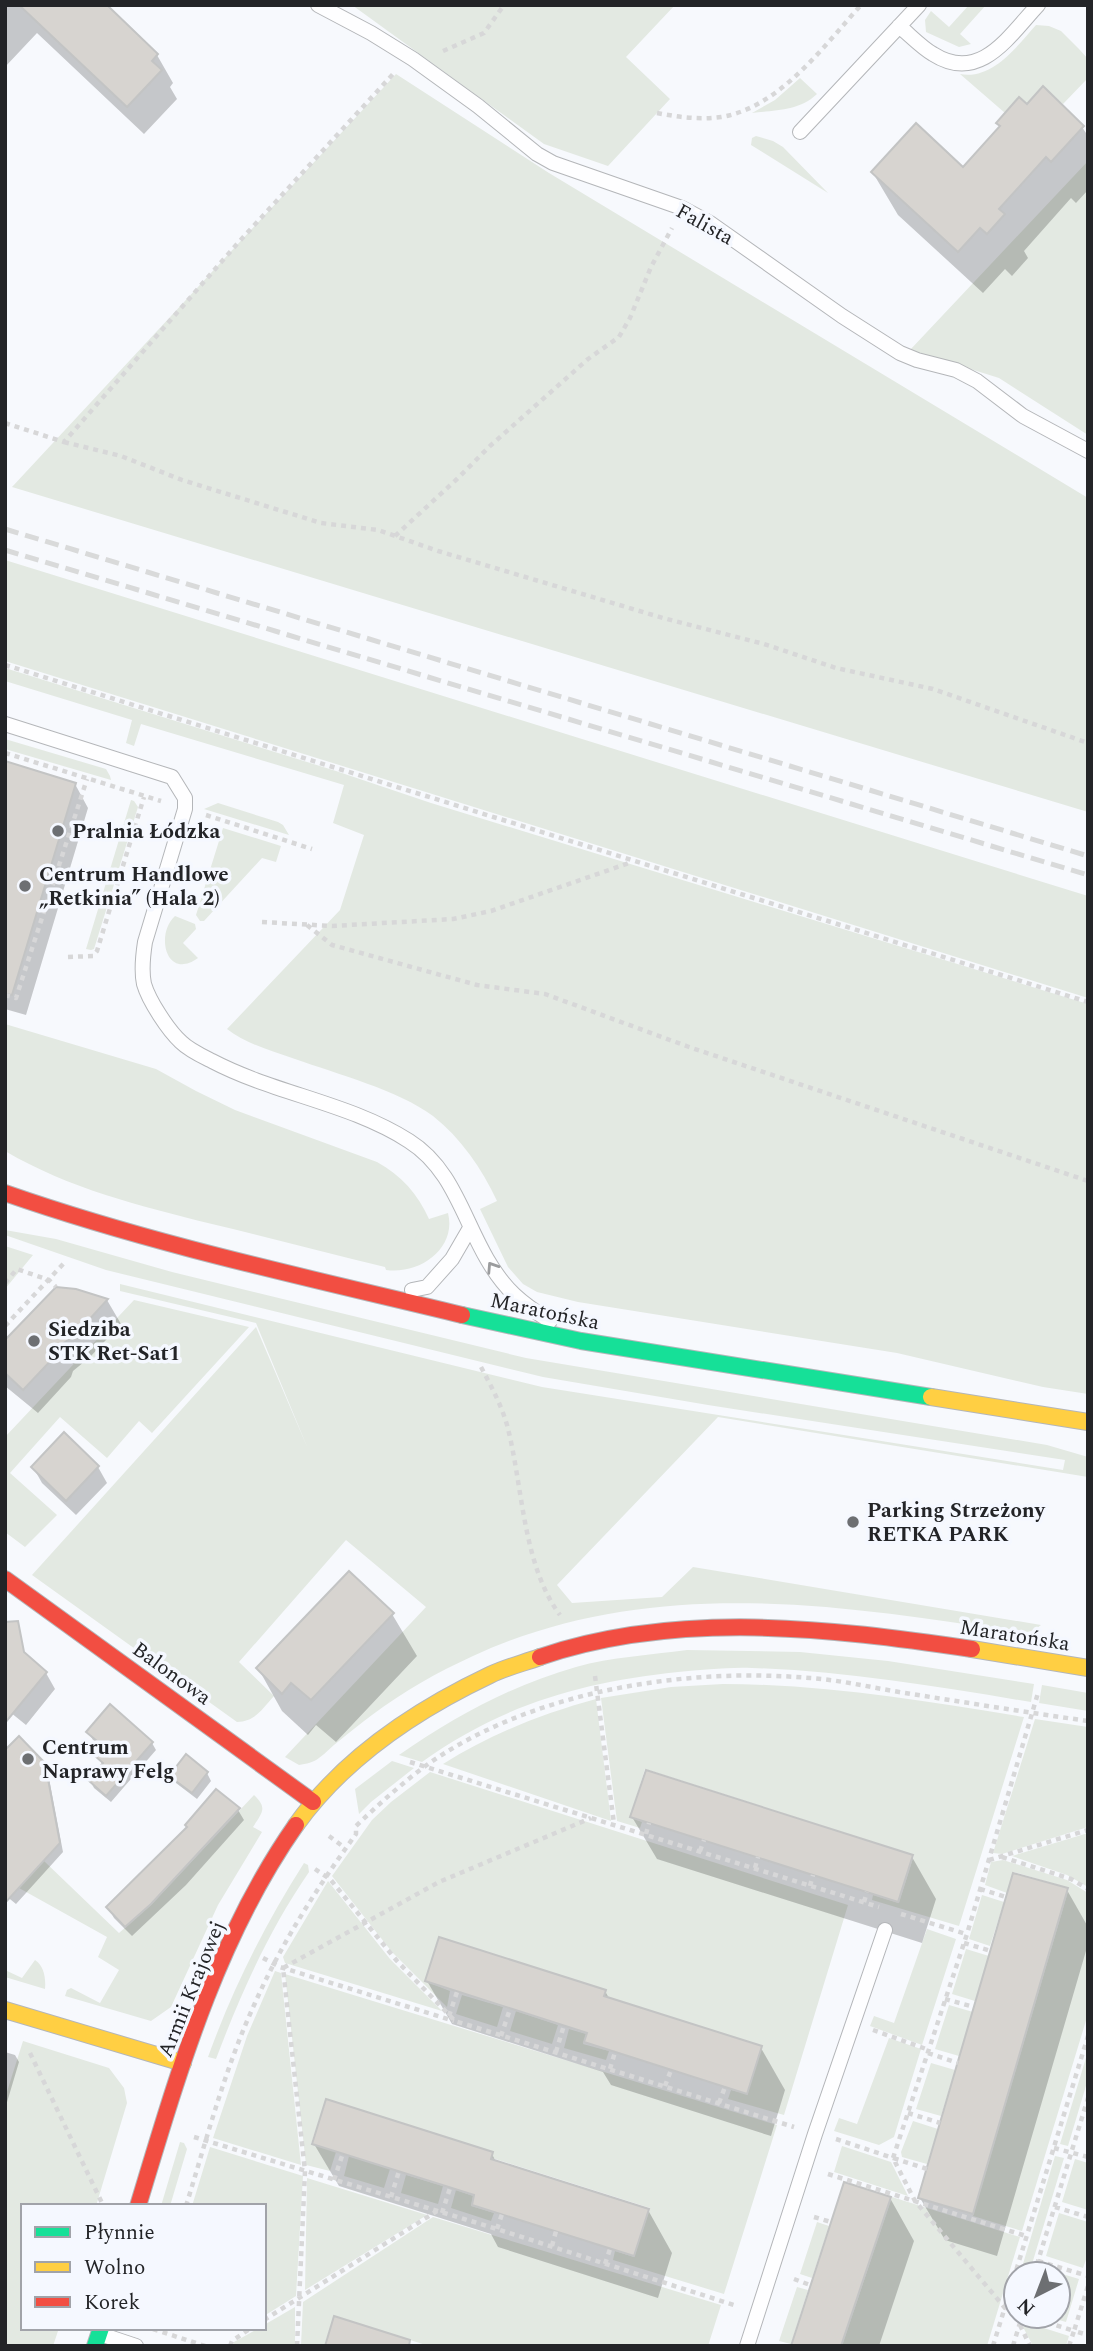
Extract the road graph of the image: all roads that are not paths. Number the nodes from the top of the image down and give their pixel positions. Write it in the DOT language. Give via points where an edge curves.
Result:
graph roads {
  1 [pos="318,5"];
  2 [pos="919,5"];
  3 [pos="1038,5"];
  4 [pos="899,26"];
  5 [pos="800,132"];
  6 [pos="1088,451"];
  7 [pos="5,724"];
  8 [pos="5,1193"];
  9 [pos="470,1228"];
  10 [pos="381,1296"];
  11 [pos="581,1341"];
  12 [pos="1083,1423"];
  13 [pos="5,1579"];
  14 [pos="1088,1668"];
  15 [pos="313,1802"];
  16 [pos="885,1930"];
  17 [pos="5,2010"];
  18 [pos="183,2063"];
  19 [pos="139,2204"];
  20 [pos="98,2336"];
  21 [pos="136,2346"];
  22 [pos="747,2346"];
  1 -- 6 [label="lane, Falista" via="413,59 537,154 682,208 710,223 900,353 966,375 1023,416"];
  2 -- 4 [label="lane"];
  3 -- 4 [label="lane" via="981,61 951,62 932,54"];
  4 -- 5 [label="lane"];
  7 -- 9 [label="lane" via="172,776 182,790 185,809 142,963 145,985 168,1028 181,1043 226,1069 384,1126 412,1142 449,1181"];
  8 -- 10 [label="street, Maratońska" via="242,1262"];
  9 -- 10 [label="lane" via="452,1259 427,1287"];
  11 -- 9 [label="lane, one-way" via="514,1296"];
  10 -- 11 [label="street, Maratońska"];
  11 -- 12 [label="street, Maratońska"];
  13 -- 15 [label="street, Balonowa"];
  14 -- 15 [label="street, Maratońska" via="800,1628 656,1630 584,1644 487,1675 446,1696 355,1758"];
  15 -- 18 [label="street, Armii Krajowej" via="275,1857 224,1953"];
  16 -- 22 [label="lane"];
  17 -- 18 [label="street"];
  18 -- 19 [label="street, Armii Krajowej"];
  20 -- 21 [label="lane"];
}
